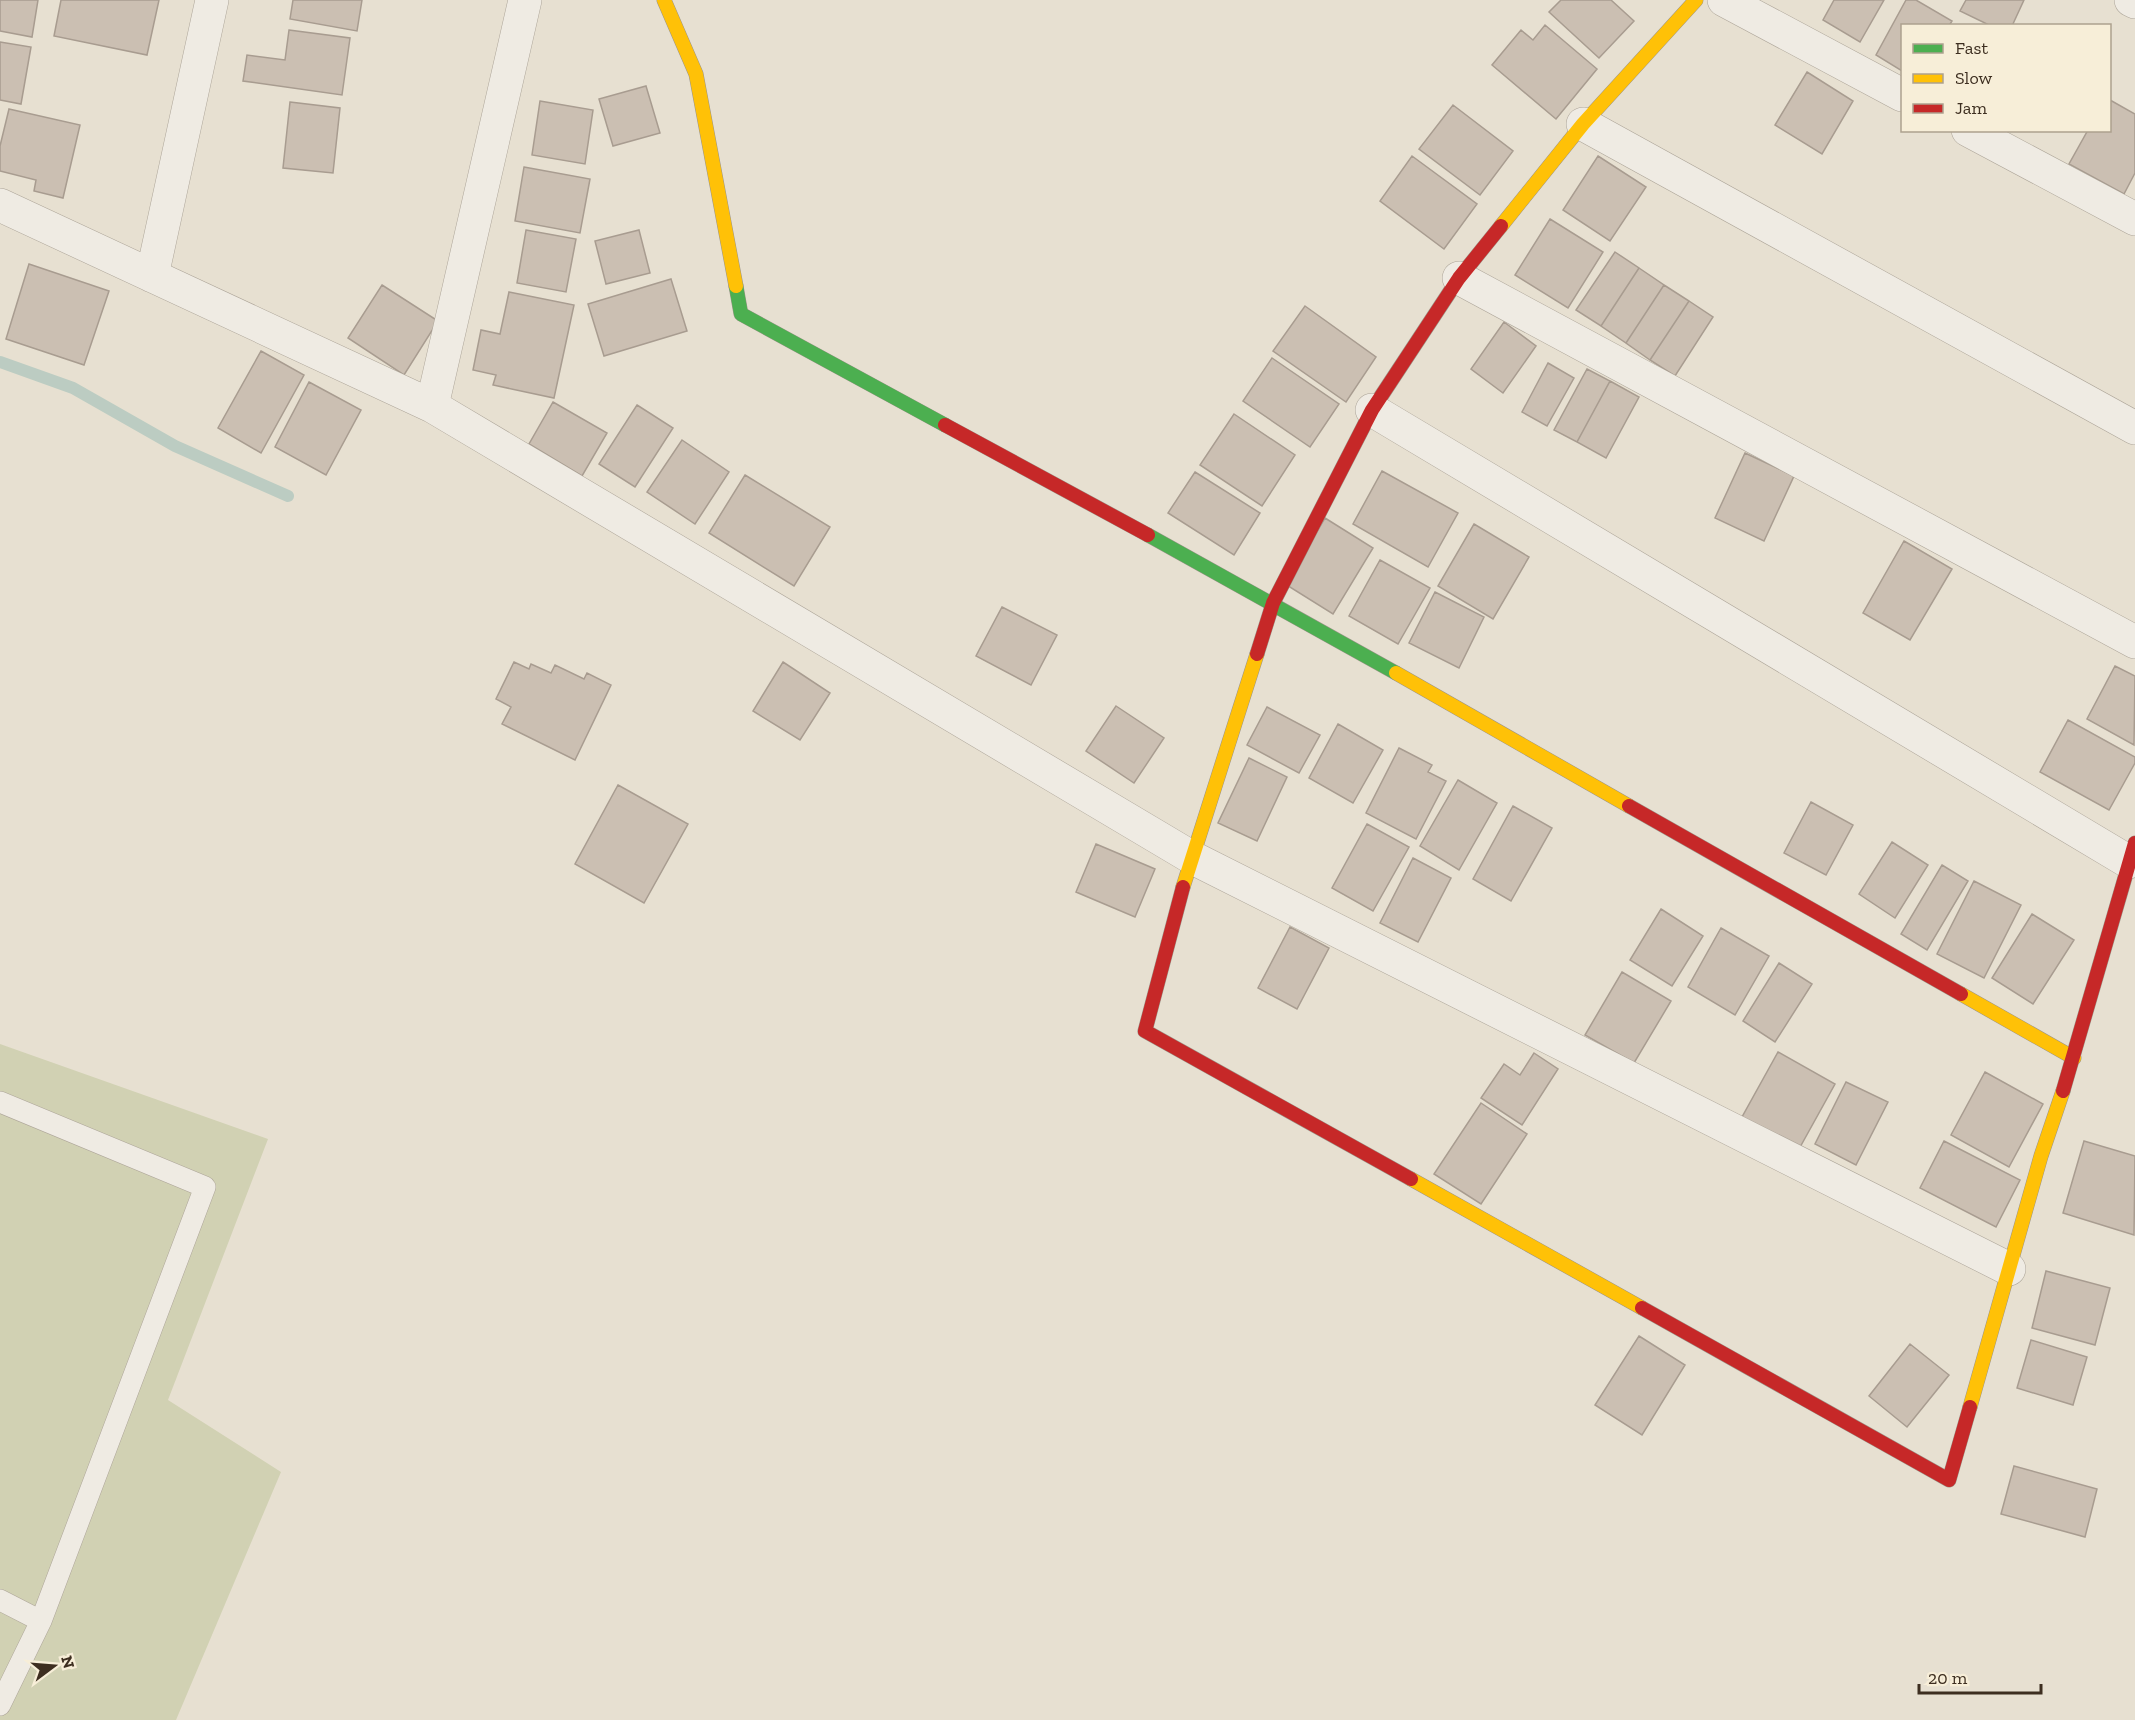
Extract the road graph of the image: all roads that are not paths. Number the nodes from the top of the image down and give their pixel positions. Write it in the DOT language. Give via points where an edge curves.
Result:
graph roads {
  1 [pos="212,0"];
  2 [pos="525,0"];
  3 [pos="664,0"];
  4 [pos="1696,0"];
  5 [pos="1724,0"];
  6 [pos="2131,0"];
  7 [pos="2135,2"];
  8 [pos="1901,94"];
  9 [pos="1583,124"];
  10 [pos="1972,132"];
  11 [pos="0,205"];
  12 [pos="2135,219"];
  13 [pos="152,276"];
  14 [pos="1459,278"];
  15 [pos="432,406"];
  16 [pos="1372,410"];
  17 [pos="2135,428"];
  18 [pos="1273,603"];
  19 [pos="2135,642"];
  20 [pos="2132,852"];
  21 [pos="1191,857"];
  22 [pos="2074,1058"];
  23 [pos="0,1102"];
  24 [pos="2009,1269"];
  25 [pos="0,1600"];
  26 [pos="42,1621"];
  27 [pos="0,1705"];
  1 -- 13 [label="street"];
  2 -- 15 [label="street"];
  3 -- 18 [label="street" via="696,74 741,314"];
  4 -- 9 [label="street"];
  5 -- 8 [label="street"];
  6 -- 7 [label="street"];
  9 -- 14 [label="street"];
  9 -- 17 [label="street"];
  10 -- 12 [label="street"];
  11 -- 13 [label="street"];
  13 -- 15 [label="street"];
  14 -- 16 [label="street"];
  14 -- 19 [label="street"];
  15 -- 21 [label="street"];
  16 -- 18 [label="street"];
  16 -- 20 [label="street"];
  18 -- 21 [label="street"];
  18 -- 22 [label="street"];
  20 -- 22 [label="street"];
  21 -- 24 [label="street"];
  21 -- 24 [label="street" via="1145,1031 1949,1480"];
  22 -- 24 [label="street"];
  23 -- 26 [label="lane" via="205,1187"];
  25 -- 26 [label="lane"];
  26 -- 27 [label="lane"];
}
